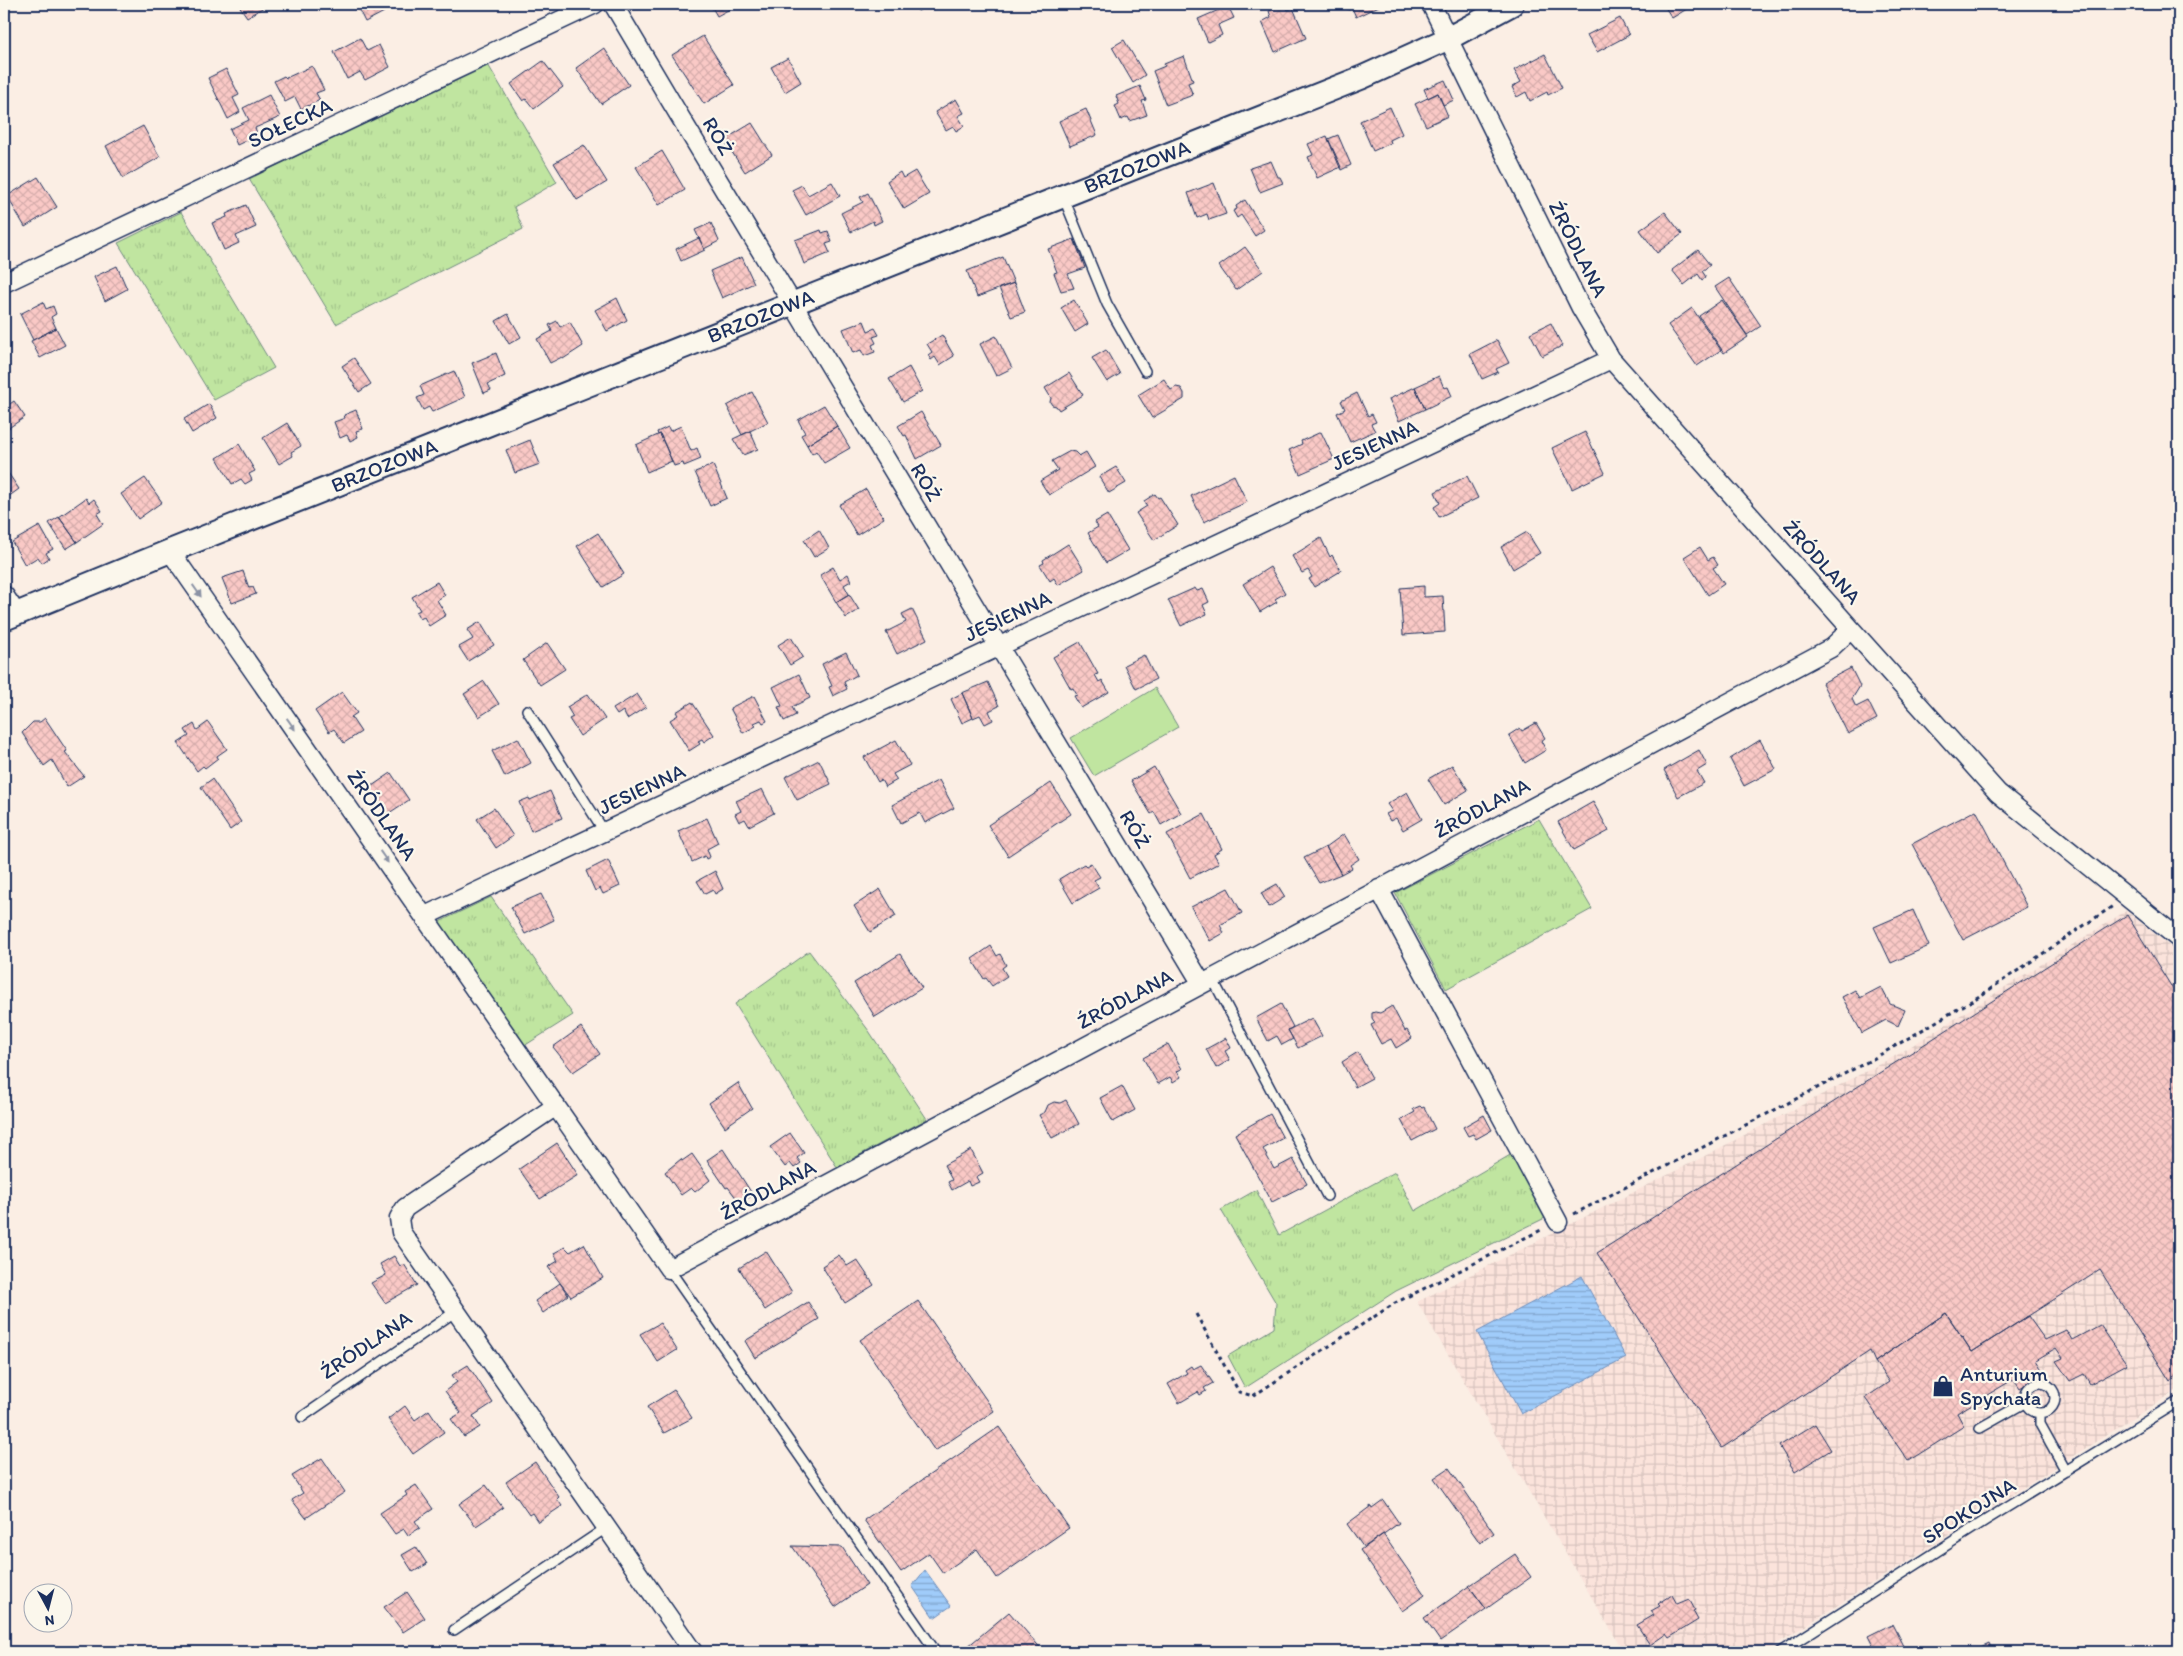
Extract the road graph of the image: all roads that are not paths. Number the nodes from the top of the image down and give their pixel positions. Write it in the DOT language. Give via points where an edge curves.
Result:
graph roads {
  1 [pos="595,4"];
  2 [pos="613,4"];
  3 [pos="1431,4"];
  4 [pos="1512,4"];
  5 [pos="1447,38"];
  6 [pos="1062,196"];
  7 [pos="4,282"];
  8 [pos="791,303"];
  9 [pos="1612,359"];
  10 [pos="1145,371"];
  11 [pos="170,551"];
  12 [pos="4,595"];
  13 [pos="10,617"];
  14 [pos="1851,629"];
  15 [pos="999,645"];
  16 [pos="527,710"];
  17 [pos="604,831"];
  18 [pos="1380,889"];
  19 [pos="425,916"];
  20 [pos="2179,940"];
  21 [pos="1207,981"];
  22 [pos="556,1106"];
  23 [pos="1327,1196"];
  24 [pos="1558,1222"];
  25 [pos="669,1269"];
  26 [pos="456,1311"];
  27 [pos="2179,1401"];
  28 [pos="2026,1402"];
  29 [pos="2040,1413"];
  30 [pos="302,1416"];
  31 [pos="1980,1428"];
  32 [pos="2066,1471"];
  33 [pos="606,1528"];
  34 [pos="454,1630"];
  35 [pos="934,1649"];
  36 [pos="693,1652"];
  37 [pos="1780,1652"];
  1 -- 7 [label="street, SOŁECKA"];
  2 -- 8 [label="street, RÓŻ"];
  3 -- 5 [label="street, ŹRÓDLANA"];
  4 -- 5 [label="street, BRZOZOWA"];
  5 -- 6 [label="street, BRZOZOWA" via="1363,77"];
  5 -- 9 [label="street, ŹRÓDLANA" via="1581,308"];
  6 -- 8 [label="street, BRZOZOWA"];
  6 -- 10 [label="lane" via="1107,304"];
  8 -- 11 [label="street, BRZOZOWA"];
  8 -- 15 [label="street, RÓŻ"];
  9 -- 14 [label="street, ŹRÓDLANA"];
  9 -- 15 [label="street, JESIENNA"];
  11 -- 13 [label="street, BRZOZOWA"];
  11 -- 19 [label="street, ŹRÓDLANA, one-way"];
  12 -- 13 [label="street"];
  14 -- 18 [label="street, ŹRÓDLANA" via="1832,648"];
  14 -- 20 [label="street" via="1998,793"];
  15 -- 17 [label="street, JESIENNA"];
  15 -- 21 [label="street, RÓŻ"];
  16 -- 17 [label="lane"];
  17 -- 19 [label="street, JESIENNA"];
  18 -- 21 [label="street, ŹRÓDLANA"];
  18 -- 24 [label="street"];
  19 -- 22 [label="street, ŹRÓDLANA"];
  21 -- 23 [label="lane"];
  21 -- 25 [label="street, ŹRÓDLANA"];
  22 -- 25 [label="street, ŹRÓDLANA"];
  22 -- 26 [label="street" via="406,1208 399,1218 400,1232"];
  25 -- 35 [label="lane"];
  26 -- 30 [label="lane, ŹRÓDLANA"];
  26 -- 33 [label="street"];
  27 -- 32 [label="lane, SPOKOJNA"];
  28 -- 29 [label="lane" via="2031,1410"];
  28 -- 29 [label="lane" via="2027,1392 2034,1385 2048,1386 2054,1394 2054,1402 2049,1410"];
  28 -- 31 [label="lane"];
  29 -- 32 [label="lane" via="2040,1424"];
  32 -- 37 [label="lane, SPOKOJNA"];
  33 -- 34 [label="lane"];
  33 -- 36 [label="street"];
}
